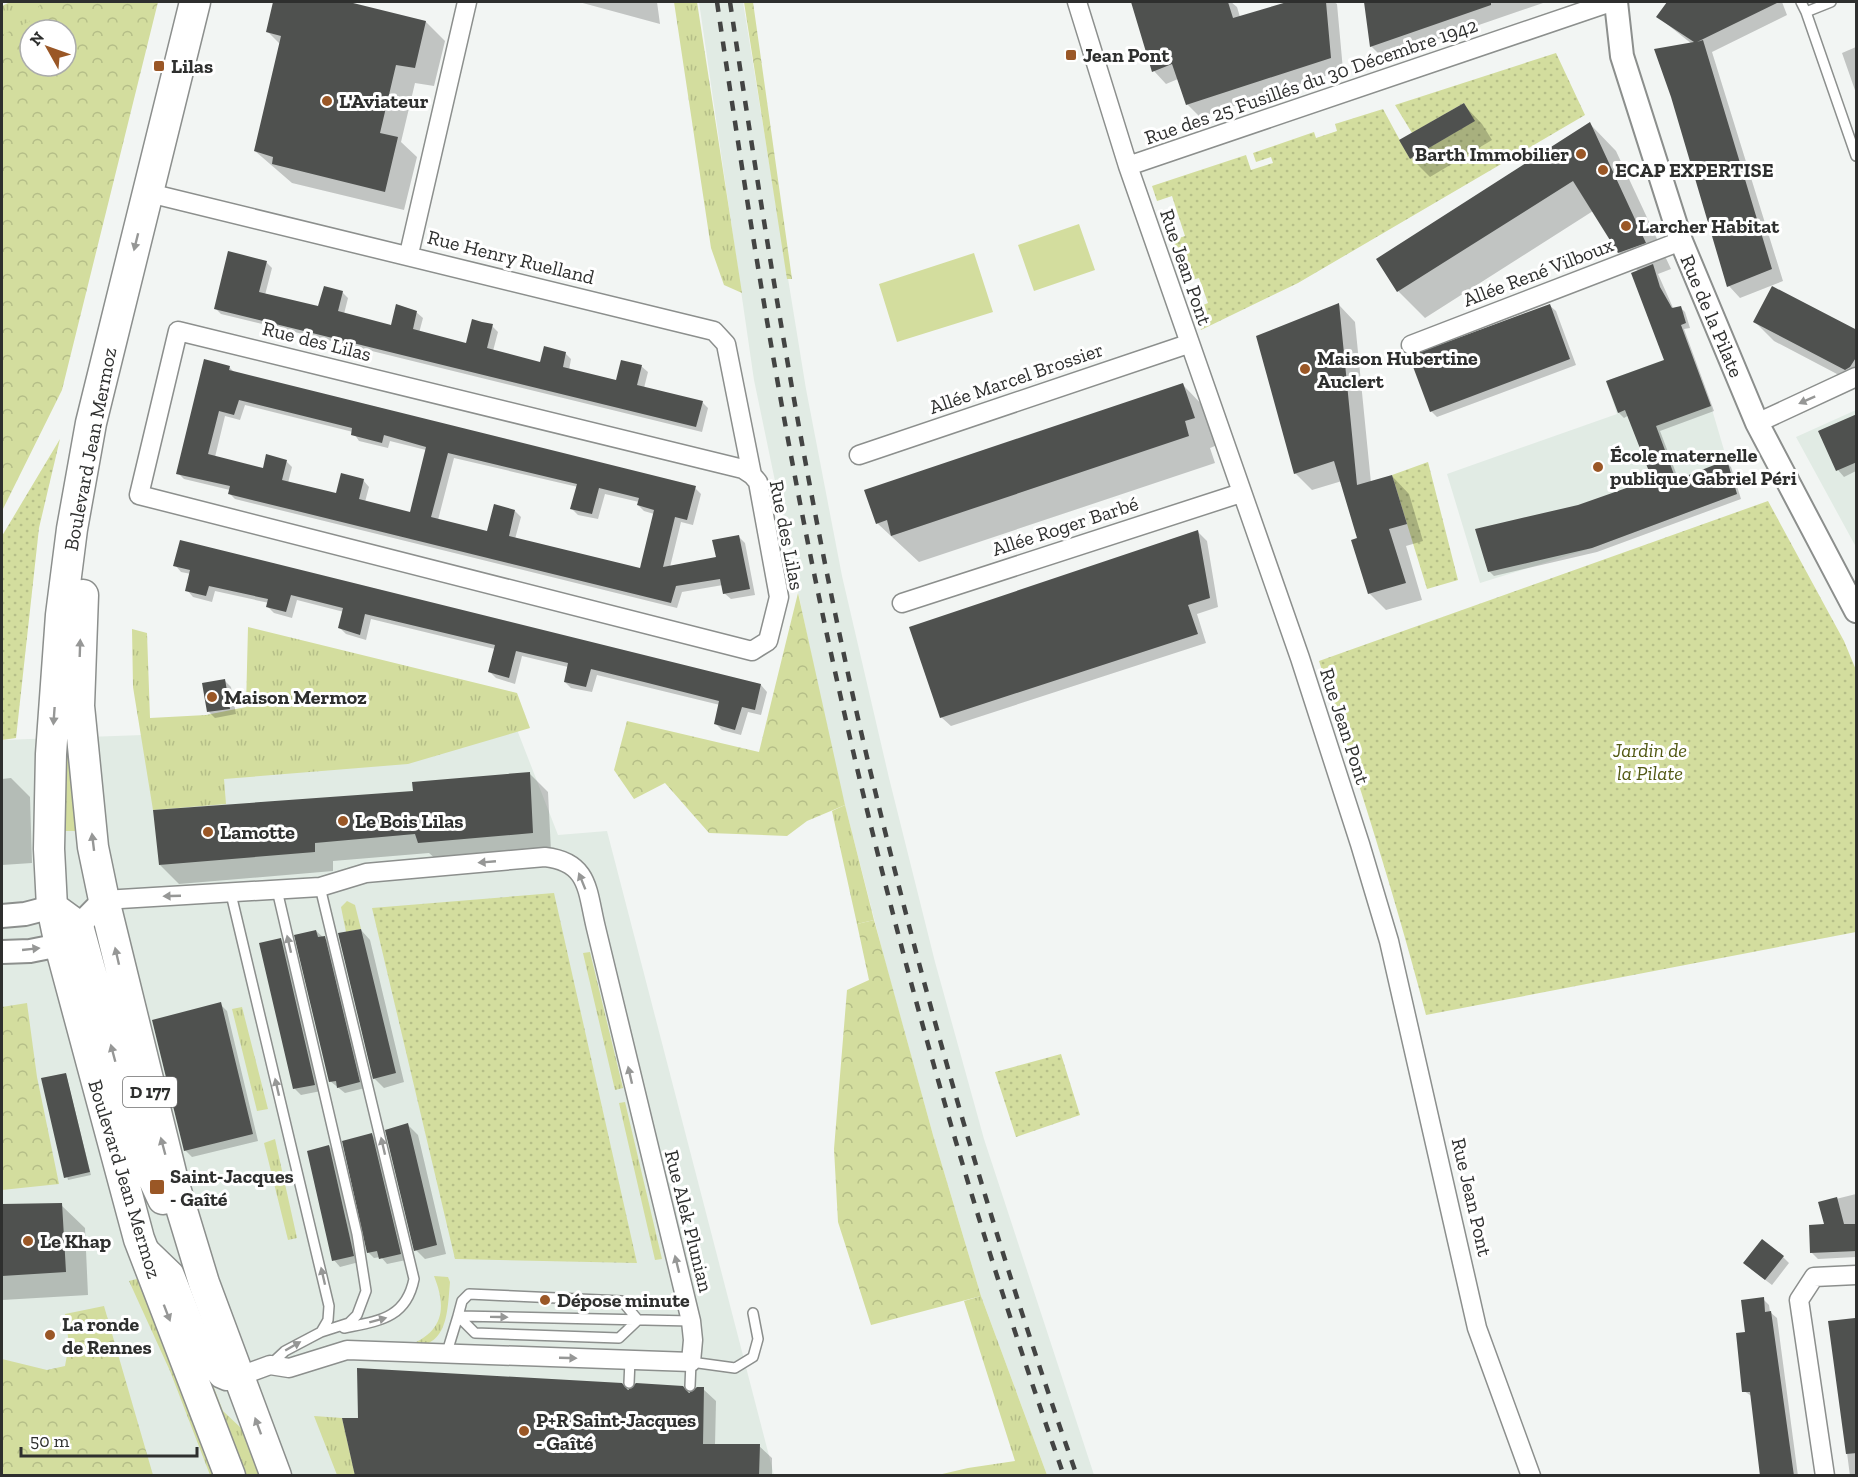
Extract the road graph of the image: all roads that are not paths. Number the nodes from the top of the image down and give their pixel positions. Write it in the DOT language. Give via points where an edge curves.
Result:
graph roads {
  1 [pos="195,2"];
  2 [pos="215,2"];
  3 [pos="467,2"];
  4 [pos="1077,2"];
  5 [pos="1611,2"];
  6 [pos="1616,2"];
  7 [pos="1801,2"];
  8 [pos="1831,2"];
  9 [pos="1806,12"];
  10 [pos="1857,156"];
  11 [pos="1128,166"];
  12 [pos="158,195"];
  13 [pos="1681,241"];
  14 [pos="409,255"];
  15 [pos="1188,344"];
  16 [pos="1411,345"];
  17 [pos="1857,377"];
  18 [pos="1757,423"];
  19 [pos="859,455"];
  20 [pos="752,474"];
  21 [pos="1241,494"];
  22 [pos="902,603"];
  23 [pos="1857,611"];
  24 [pos="320,887"];
  25 [pos="277,890"];
  26 [pos="231,894"];
  27 [pos="104,900"];
  28 [pos="52,907"];
  29 [pos="2,916"];
  30 [pos="69,935"];
  31 [pos="2,952"];
  32 [pos="139,1239"];
  33 [pos="1857,1275"];
  34 [pos="204,1282"];
  35 [pos="753,1312"];
  36 [pos="458,1316"];
  37 [pos="638,1320"];
  38 [pos="691,1321"];
  39 [pos="321,1332"];
  40 [pos="447,1352"];
  41 [pos="630,1360"];
  42 [pos="691,1362"];
  43 [pos="270,1365"];
  44 [pos="240,1377"];
  45 [pos="629,1383"];
  46 [pos="690,1386"];
  47 [pos="230,1476"];
  48 [pos="276,1476"];
  49 [pos="1531,1476"];
  50 [pos="1825,1476"];
  1 -- 12 [label="main road, Boulevard Jean Mermoz"];
  2 -- 12 [label="main road, Boulevard Jean Mermoz"];
  3 -- 14 [label="street"];
  4 -- 11 [label="street, Rue Jean Pont"];
  5 -- 11 [label="street, Rue des 25 Fusillés du 30 Décembre 1942"];
  6 -- 13 [label="street, Rue de la Pilate" via="1622,56"];
  7 -- 9 [label="lane"];
  8 -- 9 [label="lane"];
  9 -- 10 [label="lane"];
  11 -- 15 [label="street, Rue Jean Pont"];
  12 -- 14 [label="street, Rue Henry Ruelland"];
  27 -- 12 [label="main road, Boulevard Jean Mermoz, one-way" via="93,846 79,706 85,562 99,475"];
  12 -- 28 [label="main road, Boulevard Jean Mermoz, one-way" via="91,423 72,529 51,754"];
  13 -- 16 [label="street, Allée René Vilboux"];
  13 -- 18 [label="street, Rue de la Pilate"];
  14 -- 20 [label="street, Rue Henry Ruelland" via="701,327 720,335 730,359"];
  15 -- 19 [label="street, Allée Marcel Brossier"];
  15 -- 21 [label="street, Rue Jean Pont"];
  17 -- 18 [label="street, one-way"];
  18 -- 23 [label="street, Rue de la Pilate"];
  20 -- 20 [label="street, Rue des Lilas" via="734,466 178,331 139,495 752,651 768,641 779,597 758,482"];
  21 -- 22 [label="street, Allée Roger Barbé"];
  21 -- 49 [label="street, Rue Jean Pont" via="1319,714 1389,941 1477,1328"];
  24 -- 25 [label="street, Rue Alek Plunian"];
  38 -- 24 [label="street, Rue Alek Plunian, one-way" via="596,928 577,870 565,860 545,857 354,875"];
  39 -- 24 [label="lane, one-way" via="384,1320 397,1312 414,1279"];
  25 -- 26 [label="street, Rue Alek Plunian"];
  39 -- 25 [label="lane, one-way" via="349,1323 357,1315 366,1291 357,1234"];
  26 -- 27 [label="street, Rue Alek Plunian, one-way"];
  39 -- 26 [label="lane, one-way" via="328,1320 329,1306"];
  27 -- 28 [label="main road"];
  27 -- 30 [label="street"];
  34 -- 27 [label="main road, Boulevard Jean Mermoz / D 177, one-way" via="162,1142"];
  28 -- 29 [label="street"];
  28 -- 30 [label="main road"];
  31 -- 30 [label="street, one-way" via="30,951"];
  30 -- 32 [label="main road, Boulevard Jean Mermoz"];
  34 -- 30 [label="main road, Boulevard Jean Mermoz / D 177, one-way" via="139,1148"];
  32 -- 44 [label="street" via="174,1272 213,1371 226,1381"];
  32 -- 47 [label="main road, Boulevard Jean Mermoz, one-way"];
  33 -- 50 [label="street" via="1814,1277 1798,1300"];
  34 -- 44 [label="main road, Boulevard Jean Mermoz / D 177"];
  35 -- 42 [label="lane" via="758,1339 753,1357 735,1368"];
  36 -- 37 [label="lane, one-way"];
  36 -- 37 [label="lane" via="475,1333 619,1338"];
  36 -- 37 [label="lane" via="462,1301 469,1294 622,1301"];
  36 -- 40 [label="lane"];
  37 -- 38 [label="lane"];
  38 -- 42 [label="street, Rue Alek Plunian"];
  43 -- 39 [label="lane, one-way" via="285,1351"];
  40 -- 41 [label="street, one-way"];
  40 -- 43 [label="street" via="347,1350 289,1368"];
  41 -- 42 [label="street"];
  41 -- 45 [label="lane"];
  42 -- 46 [label="lane"];
  43 -- 44 [label="street"];
  48 -- 44 [label="main road, Boulevard Jean Mermoz / D 177, one-way"];
}
